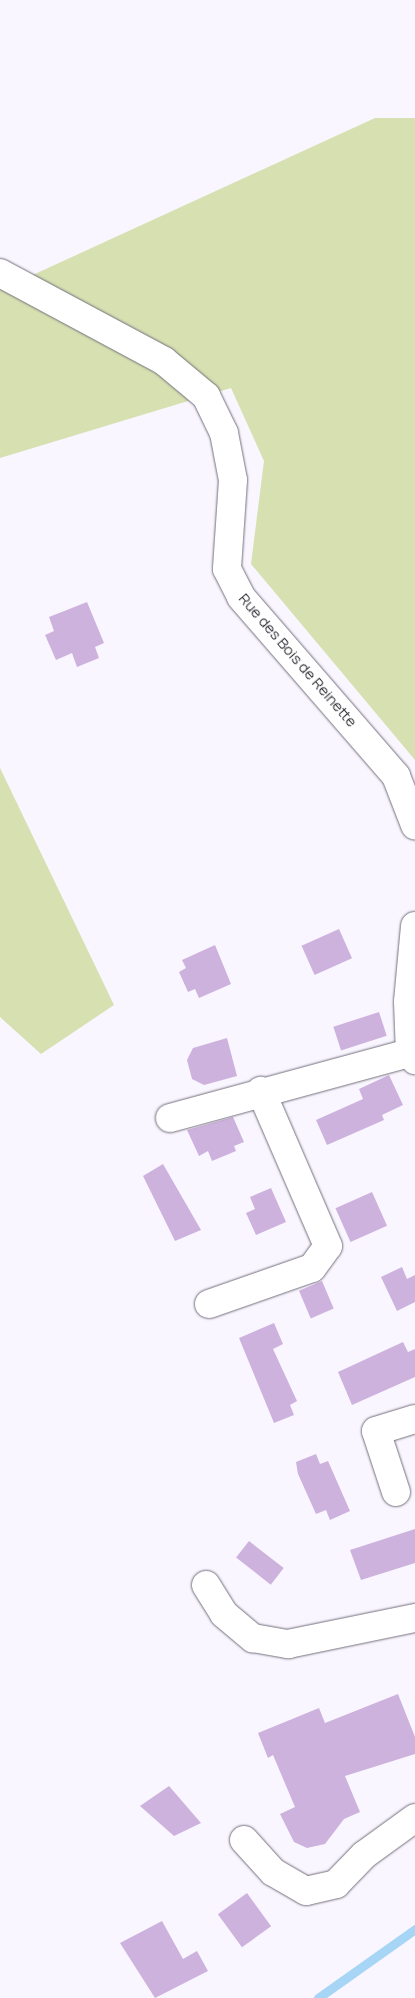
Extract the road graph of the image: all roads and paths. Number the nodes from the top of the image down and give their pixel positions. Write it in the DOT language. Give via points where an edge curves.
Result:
graph roads {
  1 [pos="0,273"];
  2 [pos="415,825"];
  3 [pos="415,926"];
  4 [pos="412,1057"];
  5 [pos="261,1092"];
  6 [pos="170,1118"];
  7 [pos="209,1304"];
  8 [pos="415,1419"];
  9 [pos="396,1492"];
  10 [pos="206,1585"];
  11 [pos="415,1618"];
  12 [pos="415,1818"];
  13 [pos="244,1840"];
  1 -- 2 [label="street, Rue des Bois de Reinette" via="164,361 206,396 224,433 233,480 227,568 241,597 396,776"];
  3 -- 4 [label="street" via="408,1002"];
  4 -- 5 [label="street"];
  5 -- 6 [label="street"];
  5 -- 7 [label="street" via="328,1246 312,1268"];
  8 -- 9 [label="street" via="376,1432"];
  10 -- 11 [label="street" via="224,1614 253,1638 288,1644"];
  12 -- 13 [label="street" via="364,1854 336,1884 306,1891 273,1872"];
}
